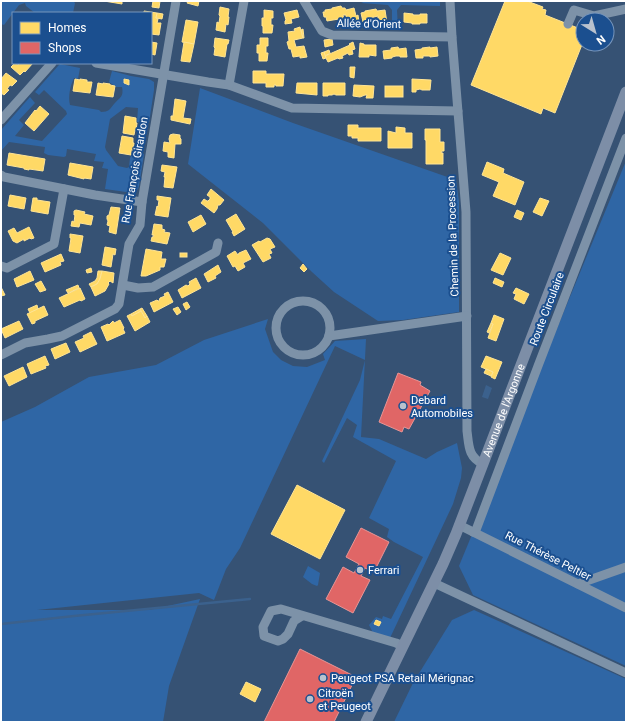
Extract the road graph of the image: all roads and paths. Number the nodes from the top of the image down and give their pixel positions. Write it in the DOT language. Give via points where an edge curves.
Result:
graph roads {
  1 [pos="176,1"];
  2 [pos="244,1"];
  3 [pos="304,1"];
  4 [pos="450,1"];
  5 [pos="626,9"];
  6 [pos="568,24"];
  7 [pos="452,37"];
  8 [pos="51,64"];
  9 [pos="102,64"];
  10 [pos="163,74"];
  11 [pos="229,85"];
  12 [pos="625,96"];
  13 [pos="458,111"];
  14 [pos="1,120"];
  15 [pos="626,138"];
  16 [pos="1,174"];
  17 [pos="64,189"];
  18 [pos="142,202"];
  19 [pos="218,243"];
  20 [pos="1,266"];
  21 [pos="122,285"];
  22 [pos="467,316"];
  23 [pos="329,336"];
  24 [pos="1,355"];
  25 [pos="483,464"];
  26 [pos="459,525"];
  27 [pos="473,532"];
  28 [pos="626,567"];
  29 [pos="434,583"];
  30 [pos="578,584"];
  31 [pos="626,608"];
  32 [pos="302,616"];
  33 [pos="403,646"];
  34 [pos="626,673"];
  35 [pos="366,722"];
  1 -- 10 [label="street, Rue François Girardon"];
  2 -- 11 [label="street"];
  3 -- 7 [label="street, Allée d'Orient" via="322,31 332,36"];
  4 -- 7 [label="street, Chemin de la Procession"];
  5 -- 6 [label="street" via="594,16 574,10"];
  7 -- 13 [label="street, Chemin de la Procession"];
  8 -- 14 [label="street"];
  9 -- 10 [label="street"];
  10 -- 11 [label="street"];
  10 -- 18 [label="street, Rue François Girardon"];
  11 -- 13 [label="street" via="292,108"];
  12 -- 25 [label="main road, Avenue de l'Argonne"];
  13 -- 22 [label="street, Chemin de la Procession" via="466,212"];
  15 -- 27 [label="street, Route Circulaire" via="476,530"];
  16 -- 17 [label="street" via="4,177"];
  17 -- 18 [label="street"];
  17 -- 20 [label="street" via="54,244 7,268"];
  18 -- 21 [label="street, Rue François Girardon" via="140,225 128,244"];
  19 -- 21 [label="street" via="216,252 153,287"];
  21 -- 24 [label="street, Rue François Girardon" via="119,304 115,309 62,336 25,343"];
  22 -- 23 [label="street"];
  22 -- 25 [label="street, Chemin de la Procession" via="467,431 473,457"];
  23 -- 23 [label="street" via="328,318 323,310 307,301 289,305 277,319 276,336 280,344 294,354 303,356 319,350"];
  25 -- 26 [label="main road, Avenue de l'Argonne"];
  26 -- 27 [label="street, Rue Thérèse Peltier"];
  26 -- 29 [label="main road, Avenue de l'Argonne"];
  27 -- 30 [label="street, Rue Thérèse Peltier"];
  28 -- 30 [label="street"];
  29 -- 33 [label="main road, Avenue de l'Argonne"];
  29 -- 34 [label="street"];
  30 -- 31 [label="street, Rue Thérèse Peltier"];
  32 -- 33 [label="street"];
  33 -- 35 [label="main road, Avenue de l'Argonne"];
}
